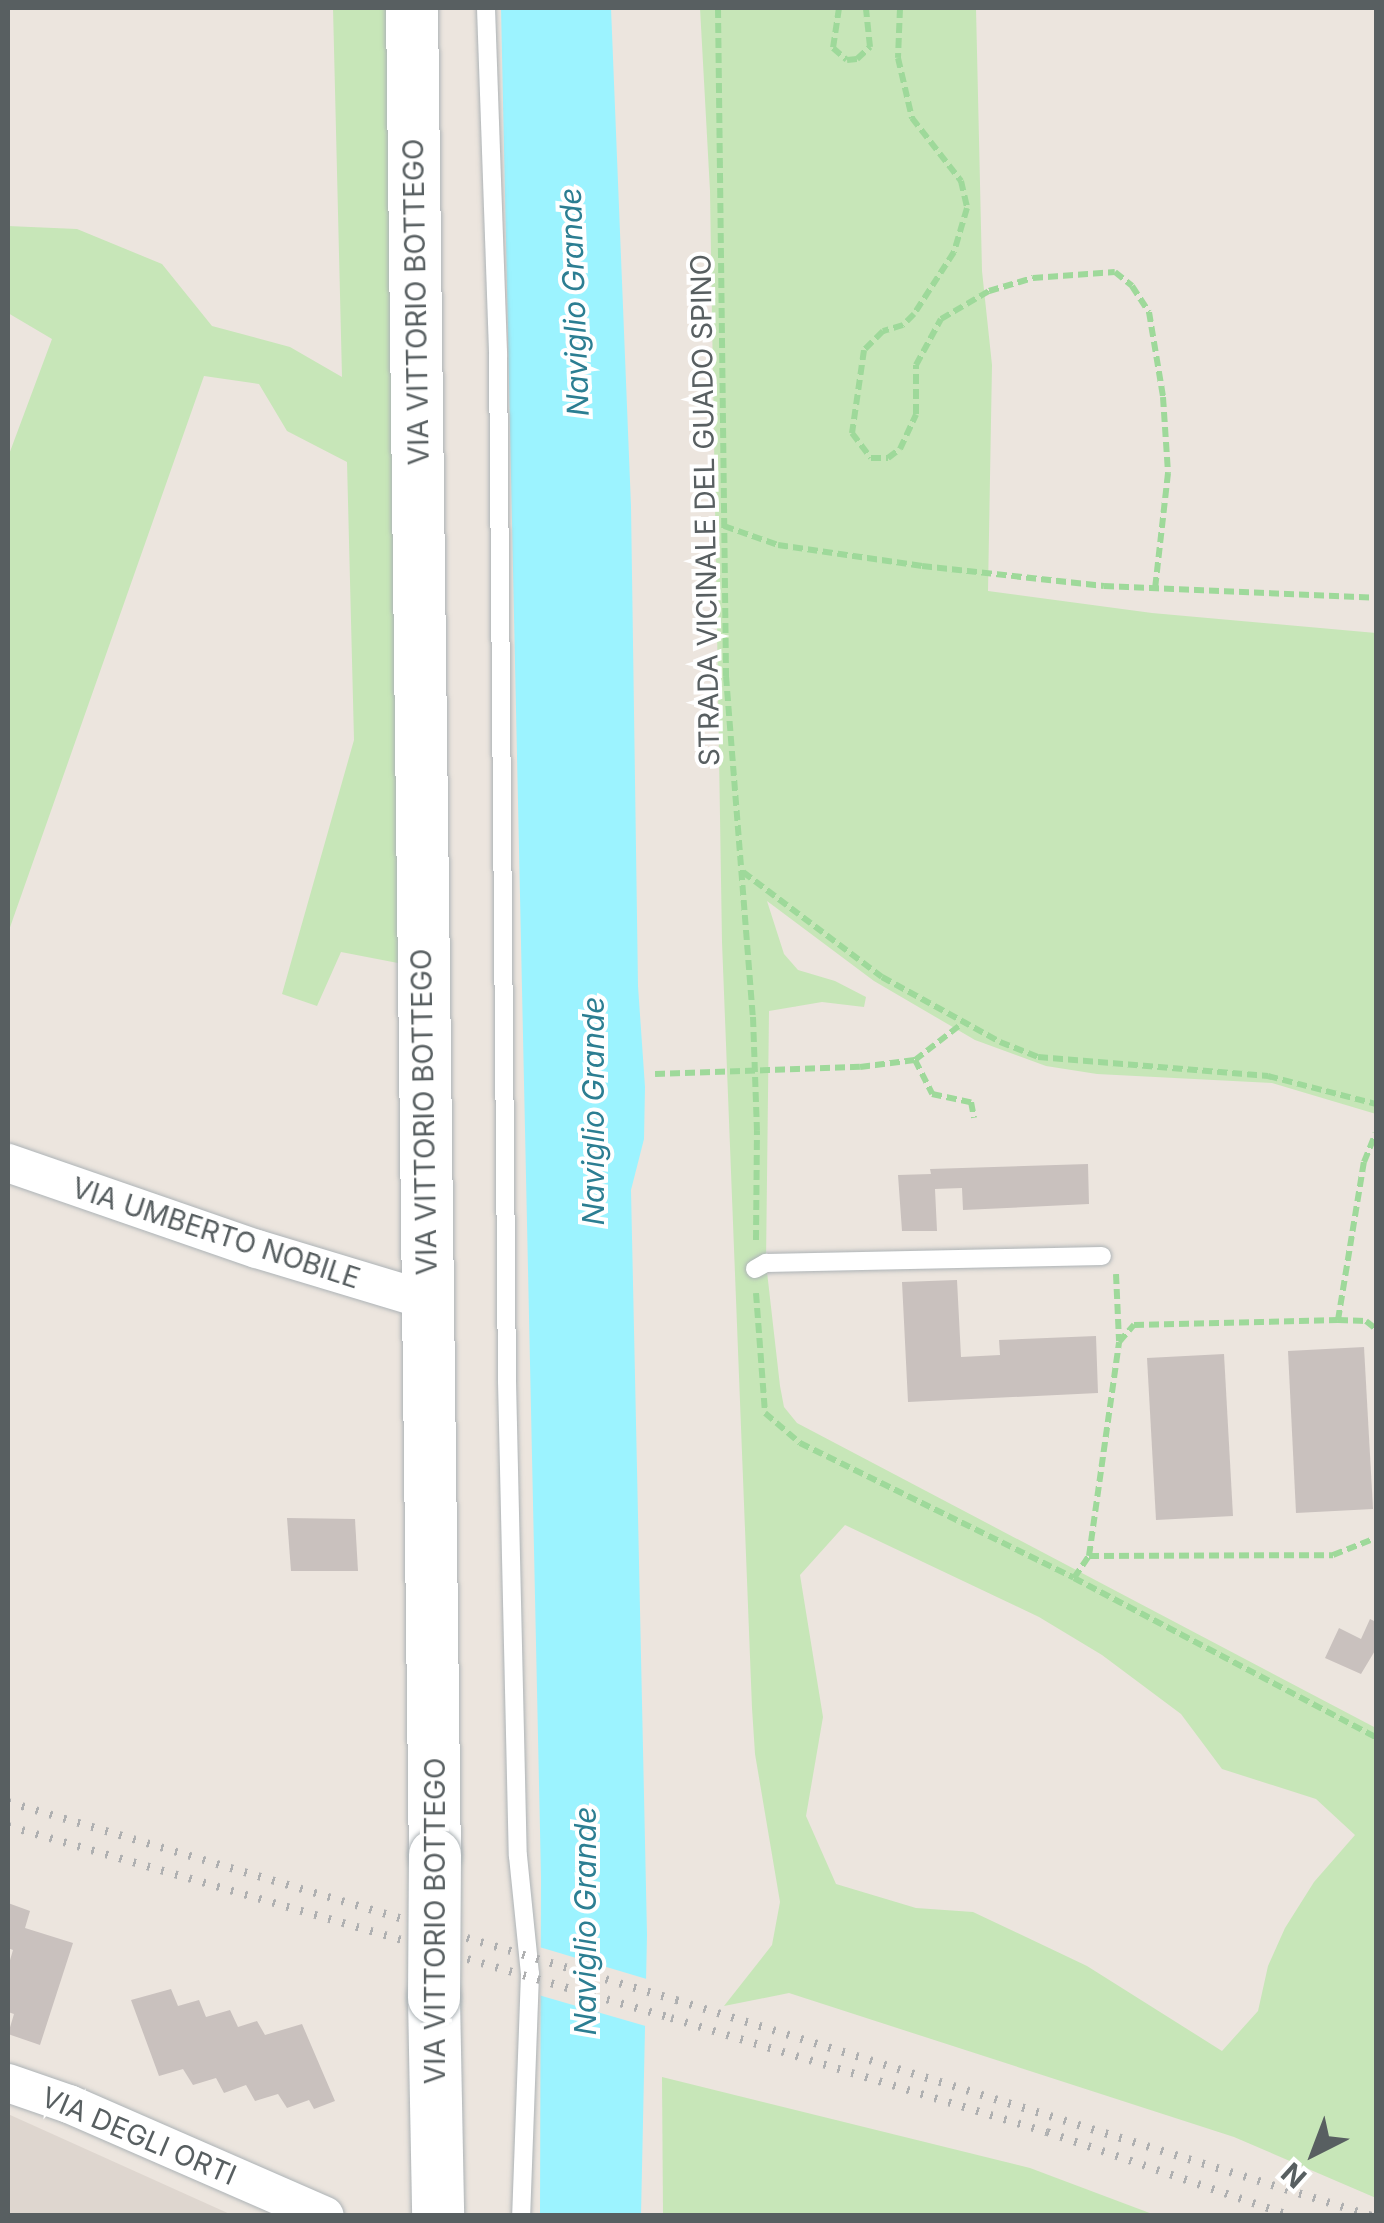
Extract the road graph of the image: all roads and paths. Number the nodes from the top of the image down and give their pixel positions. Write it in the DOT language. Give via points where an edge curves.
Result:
graph roads {
  1 [pos="412,8"];
  2 [pos="486,8"];
  3 [pos="718,8"];
  4 [pos="839,8"];
  5 [pos="866,8"];
  6 [pos="900,8"];
  7 [pos="724,526"];
  8 [pos="1154,589"];
  9 [pos="1376,598"];
  10 [pos="742,872"];
  11 [pos="964,1022"];
  12 [pos="915,1060"];
  13 [pos="656,1074"];
  14 [pos="1376,1104"];
  15 [pos="974,1118"];
  16 [pos="758,1131"];
  17 [pos="1376,1133"];
  18 [pos="8,1163"];
  19 [pos="1102,1256"];
  20 [pos="755,1269"];
  21 [pos="426,1300"];
  22 [pos="1338,1320"];
  23 [pos="1376,1328"];
  24 [pos="1119,1342"];
  25 [pos="766,1413"];
  26 [pos="1376,1538"];
  27 [pos="1089,1556"];
  28 [pos="1074,1578"];
  29 [pos="1376,1738"];
  30 [pos="8,2083"];
  31 [pos="325,2216"];
  32 [pos="438,2216"];
  33 [pos="521,2216"];
  1 -- 21 [label="street, VIA VITTORIO BOTTEGO"];
  2 -- 33 [label="lane" via="498,354 515,1740 530,1974"];
  3 -- 7 [label="path, STRADA VICINALE DEL GUADO SPINO"];
  4 -- 5 [label="path" via="833,48 847,60 870,47"];
  6 -- 8 [label="path" via="898,58 912,118 961,180 967,208 954,252 914,314 864,350 852,434 871,458 888,458 900,448 916,414 921,348 941,319 958,308 1033,278 1115,272 1149,312 1163,397 1168,473"];
  7 -- 8 [label="path" via="778,545"];
  7 -- 10 [label="path, STRADA VICINALE DEL GUADO SPINO" via="726,676"];
  8 -- 9 [label="path"];
  10 -- 11 [label="path" via="867,967"];
  10 -- 16 [label="path, STRADA VICINALE DEL GUADO SPINO, bridge"];
  11 -- 12 [label="path"];
  11 -- 14 [label="path" via="1038,1057 1268,1076"];
  12 -- 13 [label="path"];
  12 -- 15 [label="path" via="932,1094 970,1102"];
  17 -- 22 [label="path" via="1364,1162"];
  18 -- 21 [label="street, VIA UMBERTO NOBILE"];
  19 -- 20 [label="lane" via="766,1263"];
  19 -- 24 [label="path" via="1118,1280"];
  21 -- 32 [label="street, VIA VITTORIO BOTTEGO, bridge"];
  22 -- 23 [label="path"];
  22 -- 24 [label="path" via="1134,1325"];
  24 -- 27 [label="path"];
  25 -- 28 [label="path" via="800,1443"];
  26 -- 27 [label="path" via="1333,1555"];
  27 -- 28 [label="path"];
  28 -- 29 [label="path"];
  30 -- 31 [label="street, VIA DEGLI ORTI"];
}
